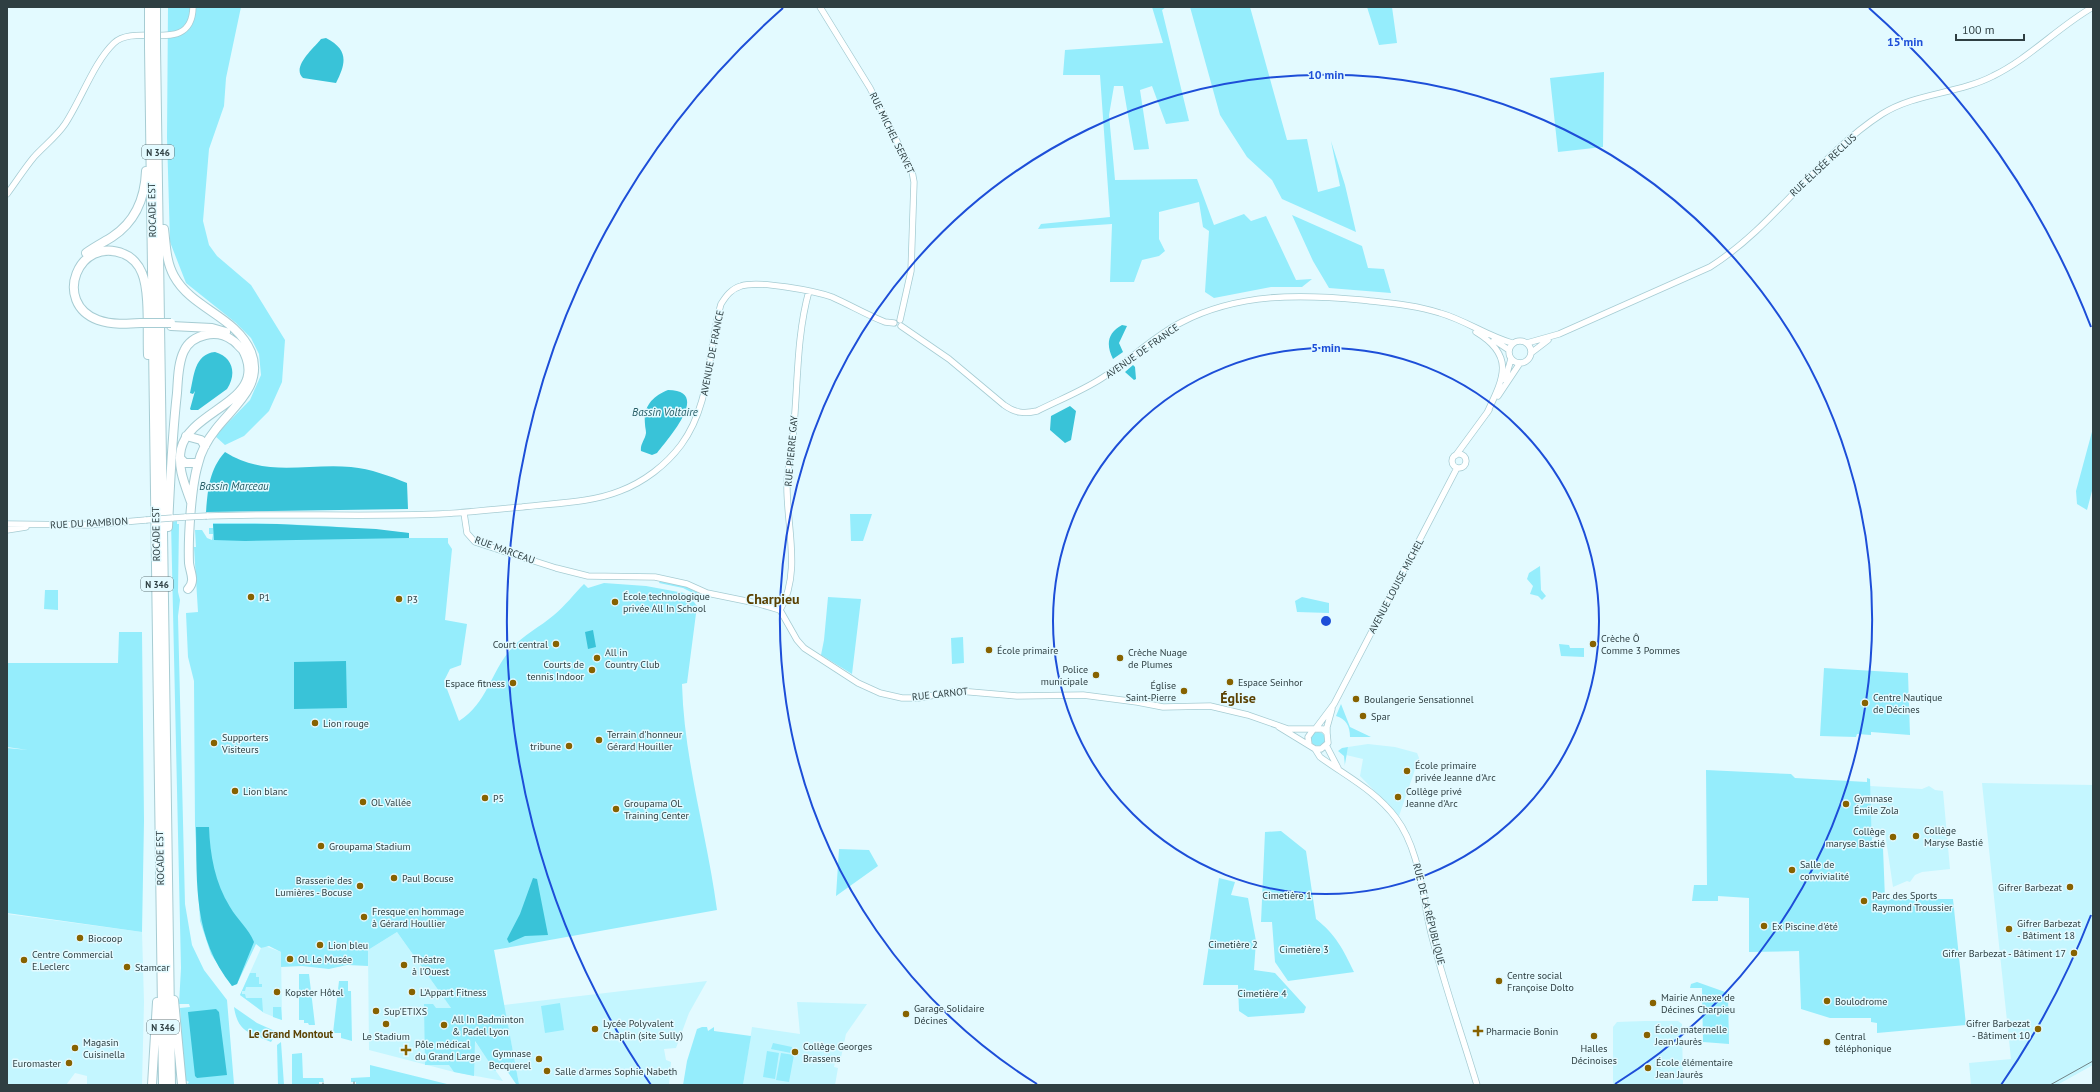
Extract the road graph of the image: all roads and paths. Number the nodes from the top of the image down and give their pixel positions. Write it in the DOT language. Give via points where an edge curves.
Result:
graph roads {
  1 [pos="149,7"];
  2 [pos="156,7"];
  3 [pos="193,7"];
  4 [pos="820,7"];
  5 [pos="2093,7"];
  6 [pos="153,22"];
  7 [pos="153,47"];
  8 [pos="151,147"];
  9 [pos="7,194"];
  10 [pos="159,203"];
  11 [pos="809,291"];
  12 [pos="1427,309"];
  13 [pos="900,323"];
  14 [pos="141,325"];
  15 [pos="171,325"];
  16 [pos="1482,332"];
  17 [pos="1559,334"];
  18 [pos="245,342"];
  19 [pos="1512,343"];
  20 [pos="1527,343"];
  21 [pos="243,350"];
  22 [pos="1509,350"];
  23 [pos="1531,352"];
  24 [pos="1511,359"];
  25 [pos="1520,363"];
  26 [pos="154,398"];
  27 [pos="1493,404"];
  28 [pos="1487,413"];
  29 [pos="186,436"];
  30 [pos="1468,441"];
  31 [pos="205,446"];
  32 [pos="1456,455"];
  33 [pos="180,458"];
  34 [pos="1464,458"];
  35 [pos="198,464"];
  36 [pos="1457,468"];
  37 [pos="192,507"];
  38 [pos="464,513"];
  39 [pos="7,524"];
  40 [pos="32,525"];
  41 [pos="7,530"];
  42 [pos="164,561"];
  43 [pos="188,589"];
  44 [pos="780,610"];
  45 [pos="1334,704"];
  46 [pos="1180,708"];
  47 [pos="1279,727"];
  48 [pos="1314,729"];
  49 [pos="1327,734"];
  50 [pos="1326,745"];
  51 [pos="1312,747"];
  52 [pos="1339,770"];
  53 [pos="162,968"];
  54 [pos="169,981"];
  55 [pos="152,1085"];
  56 [pos="163,1085"];
  57 [pos="170,1085"];
  58 [pos="182,1085"];
  59 [pos="1477,1085"];
  1 -- 6 [label="highway, ROCADE EST / N 346"];
  2 -- 6 [label="highway, ROCADE EST / N 346"];
  3 -- 9 [label="street" via="186,28 173,35 135,36 115,42 102,59 64,125 26,167"];
  4 -- 13 [label="street, RUE MICHEL SERVET" via="870,88 912,171 912,262"];
  5 -- 17 [label="street, RUE ÉLISÉE RECLUS" via="1992,77 1903,103 1882,114 1831,155 1750,237 1710,268"];
  6 -- 7 [label="highway, ROCADE EST / N 346, bridge"];
  7 -- 8 [label="highway, ROCADE EST / N 346"];
  7 -- 10 [label="highway, ROCADE EST / N 346"];
  8 -- 14 [label="highway" via="147,154 145,187 139,206 123,228 81,258 74,267 69,288 75,306 89,320 108,326"];
  8 -- 26 [label="highway, ROCADE EST / N 346"];
  10 -- 18 [label="highway" via="168,259 174,276 190,295 235,329"];
  10 -- 42 [label="highway, ROCADE EST / N 346"];
  11 -- 13 [label="street, AVENUE DE FRANCE" via="833,298 874,318 894,323 896,320"];
  11 -- 38 [label="street, AVENUE DE FRANCE" via="752,284 741,286 729,293 721,304 717,317 705,392 696,420 681,445 641,481 622,491 596,498"];
  11 -- 44 [label="street, RUE PIERRE GAY" via="803,320 787,483 791,561 789,583"];
  12 -- 13 [label="street, AVENUE DE FRANCE" via="1378,302 1293,296 1251,299 1229,304 1180,323 1103,378 1037,411 1026,413 1011,410"];
  12 -- 16 [label="street, AVENUE DE FRANCE" via="1442,313"];
  12 -- 28 [label="street" via="1442,314 1478,334 1499,351 1503,372"];
  14 -- 15 [label="highway"];
  14 -- 26 [label="highway" via="104,322 84,312 76,299 74,285 78,268 87,259 100,252 116,251 134,260 143,274 150,392"];
  15 -- 18 [label="highway" via="204,323 220,326 235,333"];
  15 -- 21 [label="highway" via="219,330 236,339"];
  16 -- 19 [label="street, AVENUE DE FRANCE"];
  16 -- 22 [label="street, AVENUE DE FRANCE"];
  17 -- 20 [label="street, RUE ÉLISÉE RECLUS"];
  17 -- 23 [label="street, RUE ÉLISÉE RECLUS"];
  18 -- 31 [label="highway" via="254,365 250,389"];
  19 -- 20 [label="street" via="1522,340"];
  19 -- 22 [label="street"];
  20 -- 23 [label="street"];
  21 -- 29 [label="highway" via="247,370 246,379 238,395 204,418"];
  21 -- 42 [label="highway" via="222,335 208,334 197,338 185,349 181,360 171,459 167,556"];
  22 -- 24 [label="street"];
  23 -- 25 [label="street" via="1526,361"];
  24 -- 25 [label="street"];
  24 -- 27 [label="street" via="1504,382"];
  25 -- 27 [label="street"];
  26 -- 53 [label="highway, ROCADE EST / N 346"];
  27 -- 28 [label="street"];
  28 -- 30 [label="street"];
  29 -- 31 [label="highway" via="201,440"];
  29 -- 33 [label="highway"];
  30 -- 32 [label="street"];
  30 -- 34 [label="street"];
  31 -- 35 [label="highway"];
  32 -- 34 [label="street"];
  32 -- 36 [label="street" via="1452,463"];
  33 -- 35 [label="highway" via="185,463"];
  33 -- 37 [label="highway" via="181,472"];
  34 -- 36 [label="street" via="1464,465"];
  35 -- 37 [label="highway"];
  36 -- 45 [label="street, AVENUE LOUISE MICHEL"];
  37 -- 43 [label="highway" via="189,557 193,581"];
  38 -- 40 [label="street, RUE DU RAMBION, bridge" via="257,514 88,525"];
  38 -- 44 [label="street, RUE MARCEAU" via="467,533 475,542 548,566 596,577 655,577"];
  39 -- 40 [label="street, RUE DU RAMBION"];
  40 -- 41 [label="street, RUE DU RAMBION"];
  42 -- 54 [label="highway, ROCADE EST / N 346"];
  44 -- 46 [label="street, RUE CARNOT" via="804,648 858,683 880,693 902,698 918,698 963,690 1017,696 1073,695"];
  45 -- 48 [label="street, AVENUE LOUISE MICHEL"];
  45 -- 49 [label="street, AVENUE LOUISE MICHEL"];
  46 -- 47 [label="street, RUE DE LA RÉPUBLIQUE" via="1213,706 1248,715"];
  47 -- 48 [label="street, RUE DE LA RÉPUBLIQUE"];
  47 -- 51 [label="street, RUE DE LA RÉPUBLIQUE"];
  48 -- 49 [label="street" via="1323,729"];
  48 -- 51 [label="street" via="1308,737"];
  49 -- 50 [label="street" via="1329,739"];
  50 -- 51 [label="street" via="1321,749"];
  50 -- 52 [label="street, RUE DE LA RÉPUBLIQUE"];
  51 -- 52 [label="street, RUE DE LA RÉPUBLIQUE" via="1317,755"];
  52 -- 59 [label="street, RUE DE LA RÉPUBLIQUE" via="1378,798 1396,817 1409,841 1432,934"];
  53 -- 55 [label="highway" via="158,975"];
  53 -- 56 [label="highway, ROCADE EST / N 346"];
  54 -- 57 [label="highway, ROCADE EST / N 346"];
  54 -- 58 [label="highway" via="174,988"];
}
